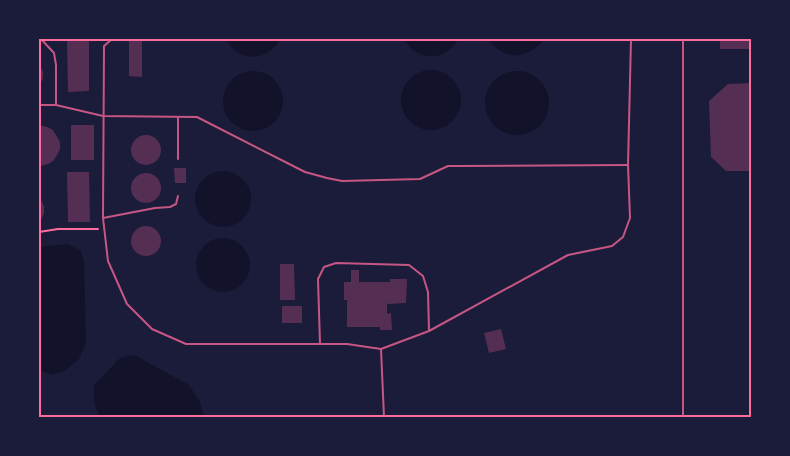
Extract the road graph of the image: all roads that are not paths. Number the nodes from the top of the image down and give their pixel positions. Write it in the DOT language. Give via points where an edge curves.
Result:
graph roads {
  1 [pos="41,39"];
  2 [pos="112,39"];
  3 [pos="631,39"];
  4 [pos="683,39"];
  5 [pos="39,105"];
  6 [pos="56,105"];
  7 [pos="103,116"];
  8 [pos="178,117"];
  9 [pos="178,159"];
  10 [pos="628,165"];
  11 [pos="178,196"];
  12 [pos="103,218"];
  13 [pos="429,331"];
  14 [pos="320,344"];
  15 [pos="381,349"];
  16 [pos="384,417"];
  17 [pos="682,417"];
  1 -- 6 [label="lane" via="54,53"];
  2 -- 7 [label="lane" via="104,46"];
  3 -- 10 [label="lane"];
  4 -- 17 [label="lane"];
  5 -- 6 [label="lane"];
  6 -- 7 [label="lane"];
  7 -- 8 [label="lane"];
  7 -- 12 [label="lane"];
  8 -- 9 [label="lane"];
  8 -- 10 [label="lane" via="197,117 305,172 342,181 420,179 448,166"];
  10 -- 13 [label="lane" via="630,218 623,237 612,246 568,255"];
  11 -- 12 [label="lane" via="176,204 170,207"];
  12 -- 14 [label="lane" via="108,261 127,304 152,329 186,344"];
  13 -- 14 [label="lane" via="428,292 423,276 409,265 336,263 324,267 318,279"];
  13 -- 15 [label="lane"];
  14 -- 15 [label="lane"];
  15 -- 16 [label="lane"];
}
